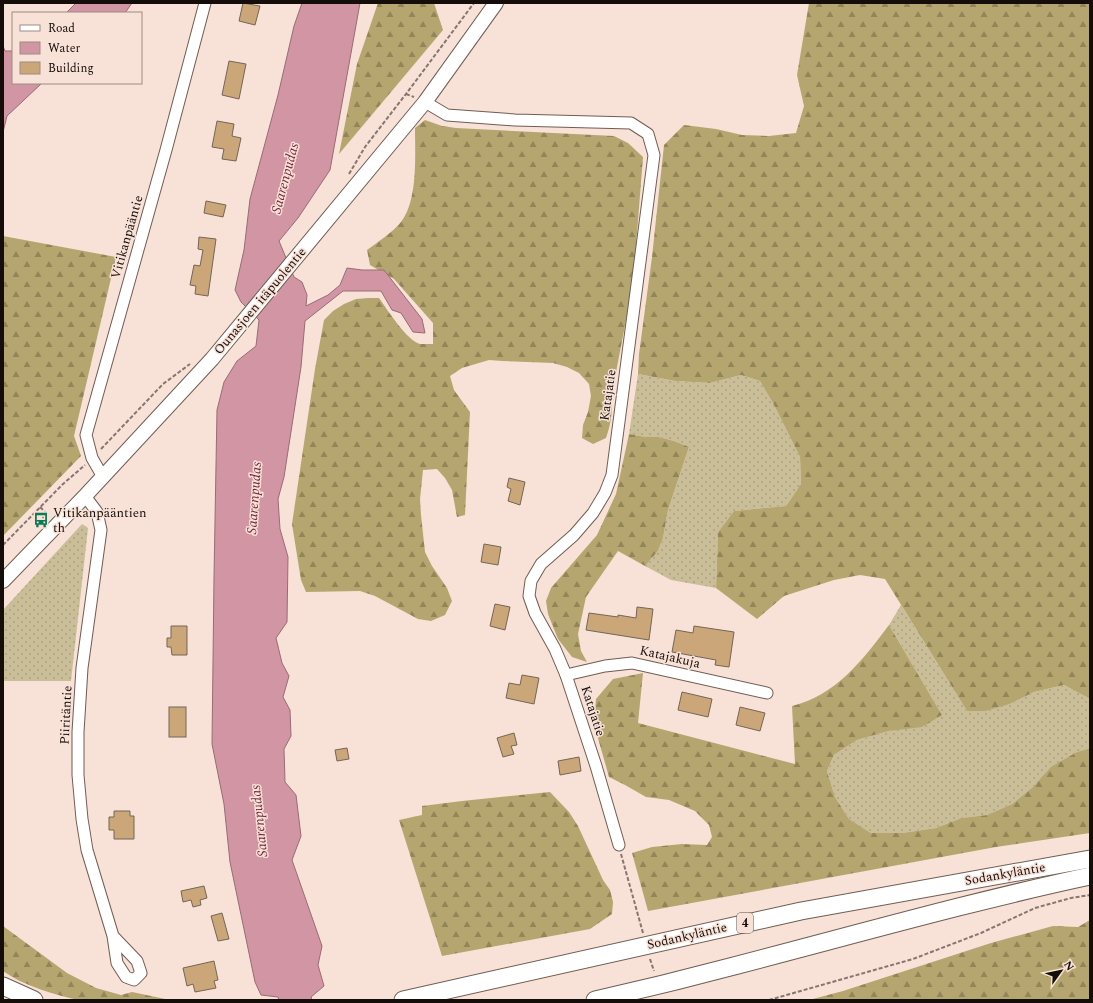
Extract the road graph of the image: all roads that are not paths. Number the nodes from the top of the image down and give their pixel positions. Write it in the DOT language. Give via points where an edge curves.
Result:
graph roads {
  1 [pos="205,3"];
  2 [pos="496,3"];
  3 [pos="425,102"];
  4 [pos="103,477"];
  5 [pos="85,496"];
  6 [pos="3,582"];
  7 [pos="566,675"];
  8 [pos="767,693"];
  9 [pos="619,845"];
  10 [pos="1090,859"];
  11 [pos="1090,876"];
  12 [pos="113,936"];
  13 [pos="3,986"];
  14 [pos="34,1000"];
  15 [pos="403,1000"];
  16 [pos="595,1000"];
  1 -- 4 [label="street, Vitikanpääntie" via="86,436 92,458"];
  2 -- 3 [label="main road, Ounasjoen itäpuolentie"];
  3 -- 4 [label="main road, Ounasjoen itäpuolentie" via="212,359"];
  3 -- 7 [label="street, Katajatie" via="447,115 515,120 631,123 648,134 654,155 612,475 605,494 593,513 574,535 541,564 531,581 528,596"];
  4 -- 5 [label="main road, Ounasjoen itäpuolentie"];
  5 -- 6 [label="main road, Ounasjoen itäpuolentie"];
  5 -- 12 [label="street, Piiritäntie" via="97,512 101,530 82,668 78,775 87,850"];
  7 -- 8 [label="street, Katajakuja" via="632,662"];
  7 -- 9 [label="street, Katajatie"];
  10 -- 15 [label="highway, Sodankyläntie / 4" via="801,911"];
  11 -- 16 [label="highway, Sodankyläntie"];
  13 -- 14 [label="highway"];
}
